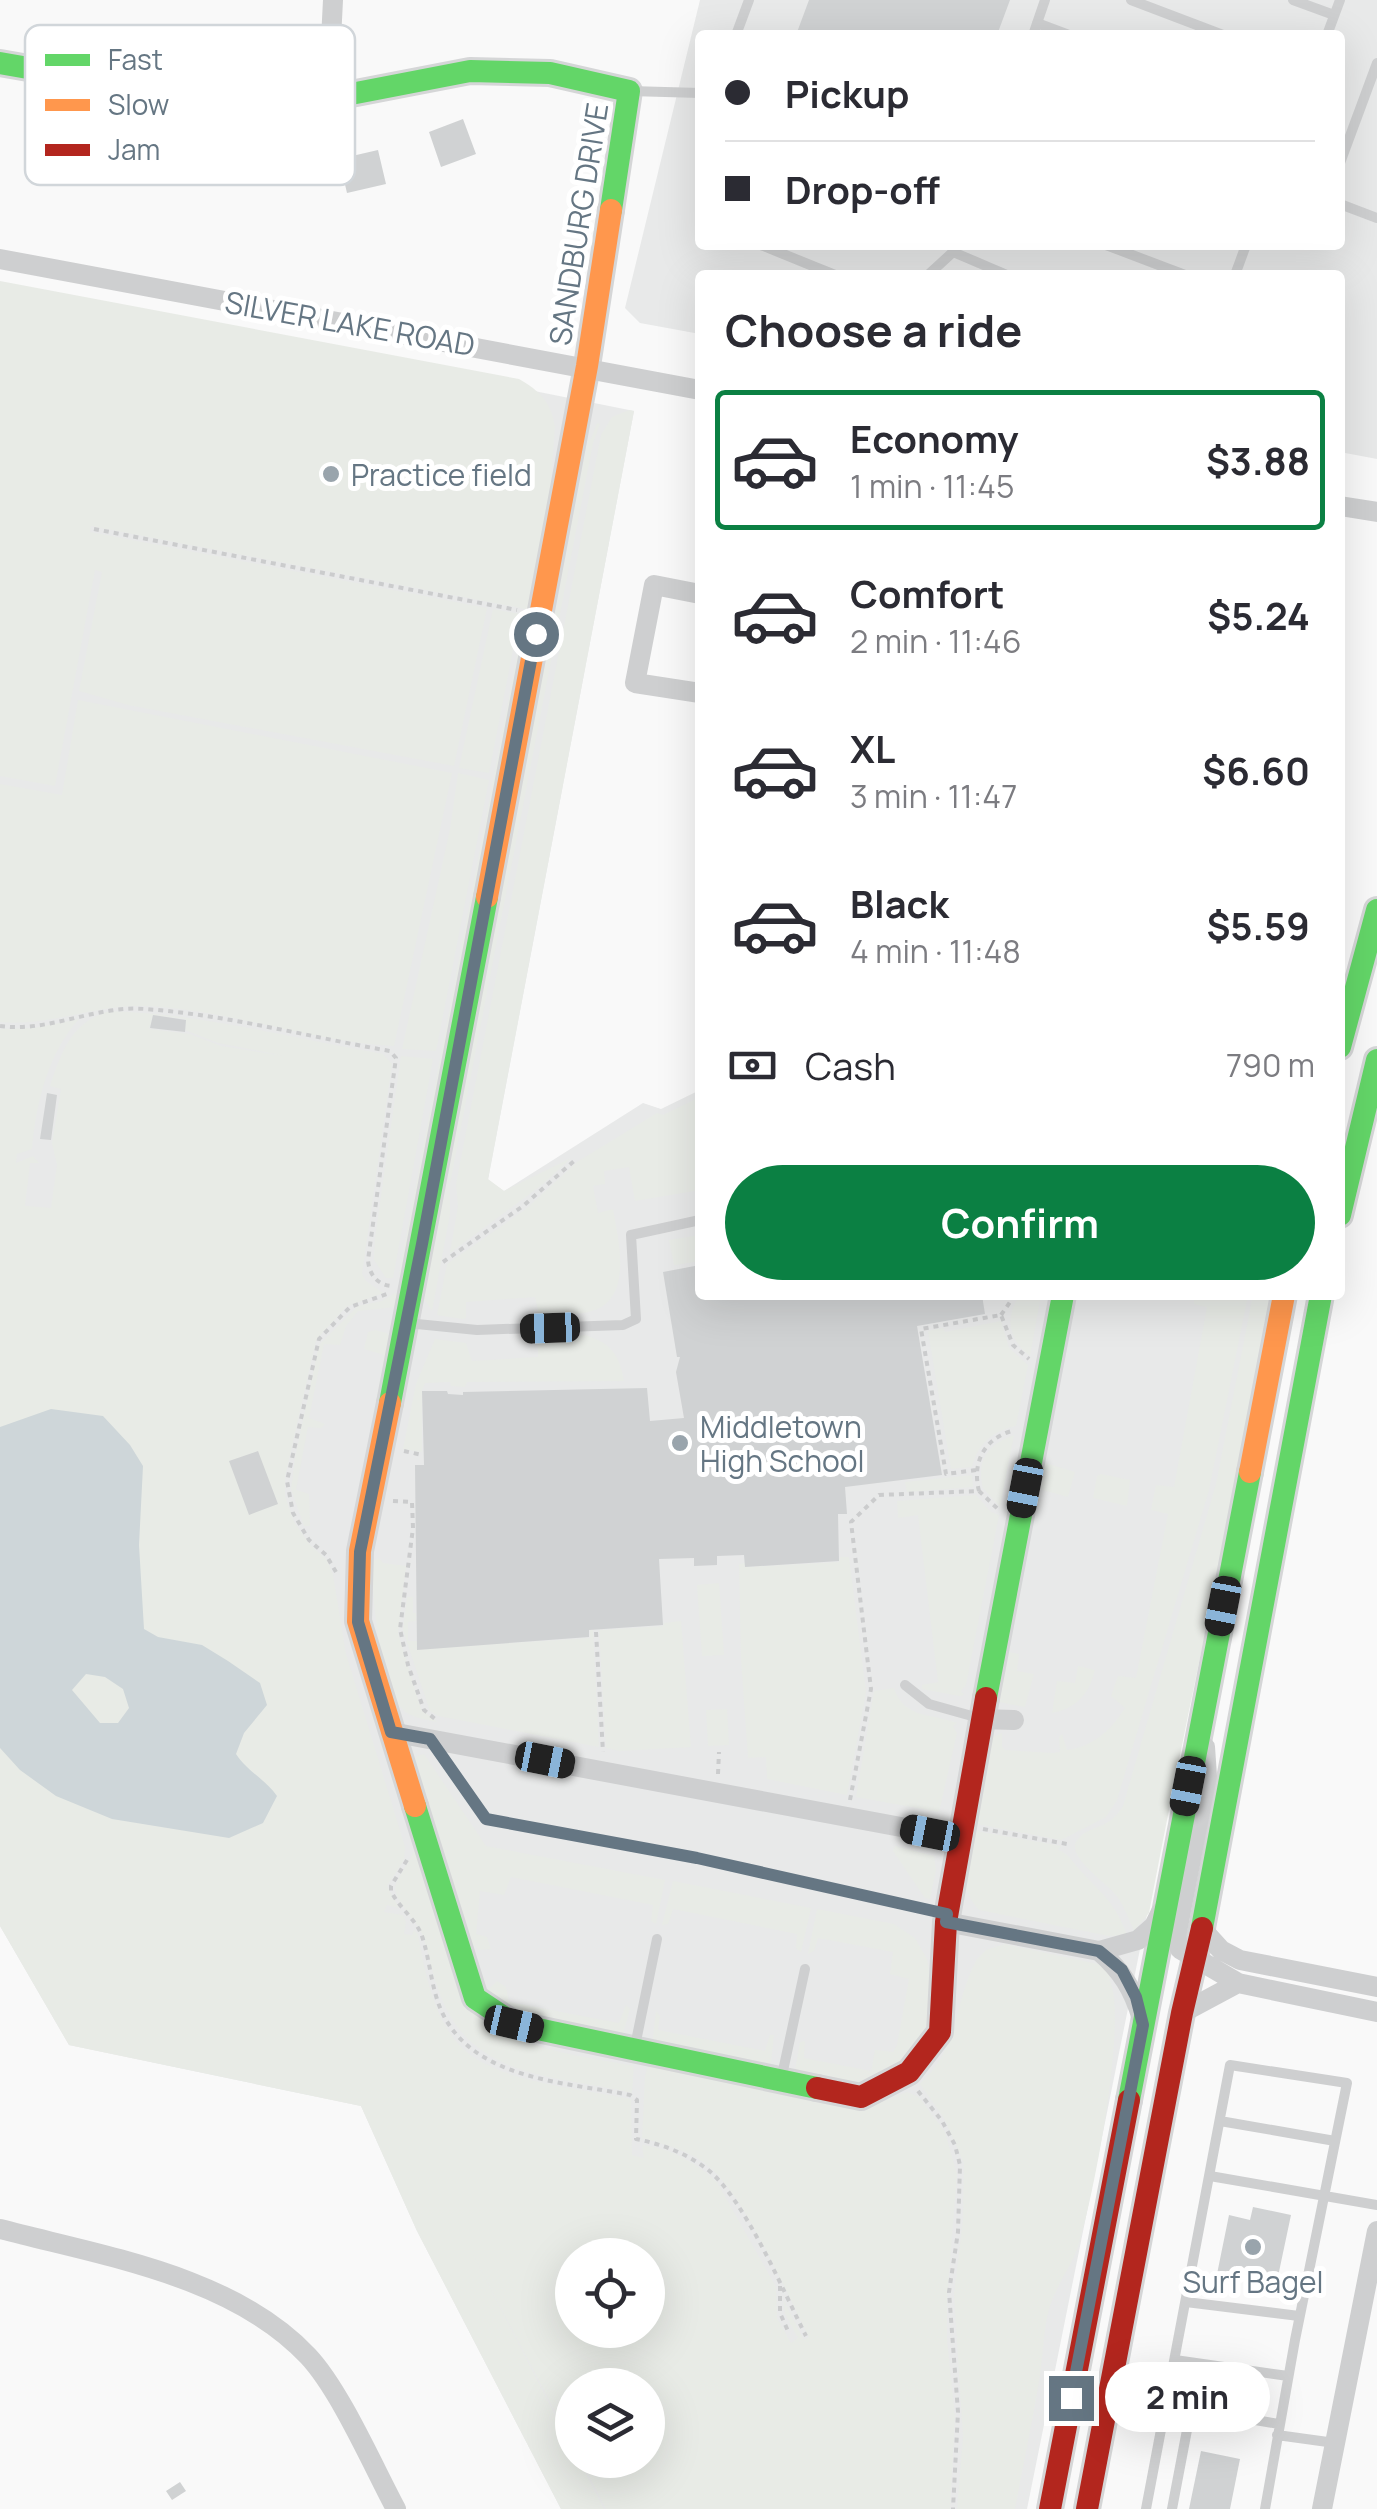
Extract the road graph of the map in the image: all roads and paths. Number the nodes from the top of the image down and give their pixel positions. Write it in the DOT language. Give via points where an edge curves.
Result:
graph roads {
  1 [pos="333,0"];
  2 [pos="749,0"];
  3 [pos="1045,0"];
  4 [pos="1131,0"];
  5 [pos="1293,0"];
  6 [pos="1340,0"];
  7 [pos="1334,15"];
  8 [pos="1037,22"];
  9 [pos="332,25"];
  10 [pos="738,30"];
  11 [pos="1035,30"];
  12 [pos="1057,30"];
  13 [pos="1210,30"];
  14 [pos="1329,30"];
  15 [pos="0,63"];
  16 [pos="1377,63"];
  17 [pos="25,67"];
  18 [pos="629,92"];
  19 [pos="695,93"];
  20 [pos="355,94"];
  21 [pos="1345,149"];
  22 [pos="1345,206"];
  23 [pos="1377,218"];
  24 [pos="772,250"];
  25 [pos="952,250"];
  26 [pos="958,250"];
  27 [pos="1119,250"];
  28 [pos="0,259"];
  29 [pos="822,270"];
  30 [pos="933,270"];
  31 [pos="996,270"];
  32 [pos="1172,270"];
  33 [pos="587,366"];
  34 [pos="695,389"];
  35 [pos="1345,507"];
  36 [pos="1377,512"];
  37 [pos="94,529"];
  38 [pos="695,593"];
  39 [pos="524,611"];
  40 [pos="695,692"];
  41 [pos="1377,910"];
  42 [pos="0,1026"];
  43 [pos="1345,1028"];
  44 [pos="1377,1060"];
  45 [pos="574,1161"];
  46 [pos="1345,1194"];
  47 [pos="695,1221"];
  48 [pos="448,1242"];
  49 [pos="445,1261"];
  50 [pos="434,1269"];
  51 [pos="442,1277"];
  52 [pos="401,1284"];
  53 [pos="394,1285"];
  54 [pos="1012,1300"];
  55 [pos="1062,1300"];
  56 [pos="1283,1300"];
  57 [pos="1321,1300"];
  58 [pos="1001,1315"];
  59 [pos="406,1323"];
  60 [pos="1033,1361"];
  61 [pos="1018,1431"];
  62 [pos="399,1450"];
  63 [pos="422,1455"];
  64 [pos="976,1470"];
  65 [pos="979,1491"];
  66 [pos="1006,1496"];
  67 [pos="390,1501"];
  68 [pos="337,1574"];
  69 [pos="596,1632"];
  70 [pos="906,1685"];
  71 [pos="1203,1710"];
  72 [pos="980,1719"];
  73 [pos="1014,1720"];
  74 [pos="448,1723"];
  75 [pos="391,1732"];
  76 [pos="430,1739"];
  77 [pos="587,1748"];
  78 [pos="719,1752"];
  79 [pos="732,1776"];
  80 [pos="843,1798"];
  81 [pos="850,1800"];
  82 [pos="861,1803"];
  83 [pos="961,1831"];
  84 [pos="1067,1844"];
  85 [pos="410,1848"];
  86 [pos="1166,1901"];
  87 [pos="947,1918"];
  88 [pos="1202,1929"];
  89 [pos="657,1939"];
  90 [pos="1099,1951"];
  91 [pos="1195,1958"];
  92 [pos="805,1969"];
  93 [pos="1238,1983"];
  94 [pos="1377,1987"];
  95 [pos="1377,2012"];
  96 [pos="1182,2013"];
  97 [pos="1143,2025"];
  98 [pos="634,2052"];
  99 [pos="781,2081"];
  100 [pos="915,2088"];
  101 [pos="1220,2121"];
  102 [pos="1335,2142"];
  103 [pos="1210,2176"];
  104 [pos="1324,2194"];
  105 [pos="1377,2205"];
  106 [pos="0,2229"];
  107 [pos="1377,2231"];
  108 [pos="780,2286"];
  109 [pos="1186,2302"];
  110 [pos="1300,2316"];
  111 [pos="788,2330"];
  112 [pos="806,2336"];
  113 [pos="1175,2360"];
  114 [pos="1288,2376"];
  115 [pos="1167,2405"];
  116 [pos="1191,2409"];
  117 [pos="1278,2430"];
  118 [pos="1335,2443"];
  119 [pos="396,2509"];
  120 [pos="953,2509"];
  121 [pos="1050,2509"];
  122 [pos="1087,2509"];
  123 [pos="1146,2509"];
  124 [pos="1172,2509"];
  125 [pos="1265,2509"];
  126 [pos="1322,2509"];
  1 -- 9 [label="street"];
  2 -- 10 [label="lane"];
  3 -- 8 [label="lane"];
  4 -- 13 [label="lane"];
  5 -- 7 [label="lane"];
  6 -- 7 [label="lane"];
  7 -- 14 [label="lane"];
  8 -- 11 [label="lane"];
  8 -- 12 [label="lane"];
  15 -- 17 [label="street"];
  16 -- 21 [label="lane"];
  18 -- 19 [label="lane"];
  18 -- 20 [label="street" via="550,73 470,71"];
  18 -- 33 [label="street, SANDBURG DRIVE"];
  22 -- 23 [label="lane"];
  24 -- 29 [label="lane"];
  25 -- 30 [label="lane"];
  26 -- 31 [label="lane"];
  27 -- 32 [label="lane"];
  28 -- 33 [label="street, SILVER LAKE ROAD"];
  33 -- 34 [label="street, SILVER LAKE ROAD"];
  33 -- 59 [label="street, SANDBURG DRIVE"];
  35 -- 36 [label="street"];
  37 -- 39 [label="path"];
  38 -- 40 [label="street" via="654,586 635,682"];
  41 -- 43 [label="street"];
  42 -- 53 [label="path" via="102,1009 145,1009 390,1051 396,1058 368,1260 376,1280"];
  44 -- 46 [label="street"];
  45 -- 49 [label="path"];
  47 -- 59 [label="lane" via="631,1235 636,1319 622,1325 477,1330"];
  48 -- 49 [label="path"];
  49 -- 50 [label="path"];
  49 -- 51 [label="path"];
  52 -- 53 [label="path"];
  53 -- 68 [label="path" via="380,1299 350,1307 320,1339 287,1481 293,1513"];
  54 -- 58 [label="path"];
  55 -- 72 [label="street, SANDBURG DRIVE"];
  56 -- 71 [label="street"];
  57 -- 88 [label="street"];
  58 -- 60 [label="path" via="1013,1345"];
  58 -- 64 [label="path" via="921,1328 946,1474"];
  59 -- 75 [label="street, SANDBURG DRIVE" via="360,1552 358,1622"];
  61 -- 64 [label="path" via="990,1441"];
  62 -- 63 [label="path"];
  64 -- 65 [label="path"];
  65 -- 66 [label="path" via="1003,1513"];
  65 -- 81 [label="path" via="879,1495 851,1522 871,1690"];
  67 -- 74 [label="path" via="412,1502 400,1630 408,1665 424,1710"];
  69 -- 77 [label="path" via="604,1752"];
  70 -- 72 [label="lane" via="928,1704"];
  71 -- 86 [label="street"];
  71 -- 91 [label="street" via="1208,1776 1176,1937 1180,1949"];
  72 -- 73 [label="street"];
  72 -- 83 [label="street, SANDBURG DRIVE"];
  75 -- 76 [label="street"];
  75 -- 98 [label="street, SANDBURG DRIVE" via="475,1998 514,2024"];
  76 -- 83 [label="street"];
  76 -- 87 [label="lane" via="486,1819 697,1858"];
  78 -- 79 [label="path" via="718,1774"];
  80 -- 81 [label="path"];
  81 -- 82 [label="path"];
  83 -- 84 [label="path"];
  83 -- 87 [label="street, SANDBURG DRIVE"];
  85 -- 108 [label="path" via="391,1891 422,1936 442,2011 469,2050 502,2068 637,2100 636,2139 674,2150 719,2181"];
  86 -- 90 [label="street" via="1138,1940"];
  86 -- 97 [label="street"];
  87 -- 90 [label="street"];
  87 -- 99 [label="street, SANDBURG DRIVE" via="940,2032 910,2072 861,2097"];
  88 -- 91 [label="street"];
  88 -- 94 [label="street" via="1240,1960"];
  89 -- 98 [label="lane"];
  90 -- 97 [label="street" via="1122,1970"];
  91 -- 93 [label="street"];
  91 -- 96 [label="street"];
  92 -- 99 [label="lane"];
  93 -- 95 [label="street"];
  93 -- 96 [label="street"];
  96 -- 122 [label="street"];
  97 -- 121 [label="street"];
  98 -- 99 [label="street, SANDBURG DRIVE"];
  100 -- 120 [label="path" via="942,2121 960,2165 949,2292 958,2412"];
  101 -- 102 [label="lane"];
  101 -- 102 [label="lane" via="1230,2064 1346,2083"];
  101 -- 103 [label="lane"];
  102 -- 104 [label="lane"];
  103 -- 104 [label="lane"];
  103 -- 109 [label="lane"];
  104 -- 105 [label="lane"];
  104 -- 110 [label="lane"];
  106 -- 119 [label="street" via="142,2266 224,2295 274,2323 311,2359"];
  107 -- 118 [label="street"];
  108 -- 111 [label="path" via="780,2314"];
  108 -- 112 [label="path"];
  109 -- 110 [label="lane"];
  109 -- 113 [label="lane"];
  110 -- 114 [label="lane"];
  113 -- 114 [label="lane"];
  113 -- 115 [label="lane"];
  114 -- 117 [label="lane"];
  115 -- 116 [label="lane"];
  115 -- 123 [label="lane"];
  116 -- 117 [label="lane"];
  116 -- 124 [label="lane"];
  117 -- 118 [label="lane"];
  117 -- 125 [label="lane"];
  118 -- 126 [label="street"];
}
